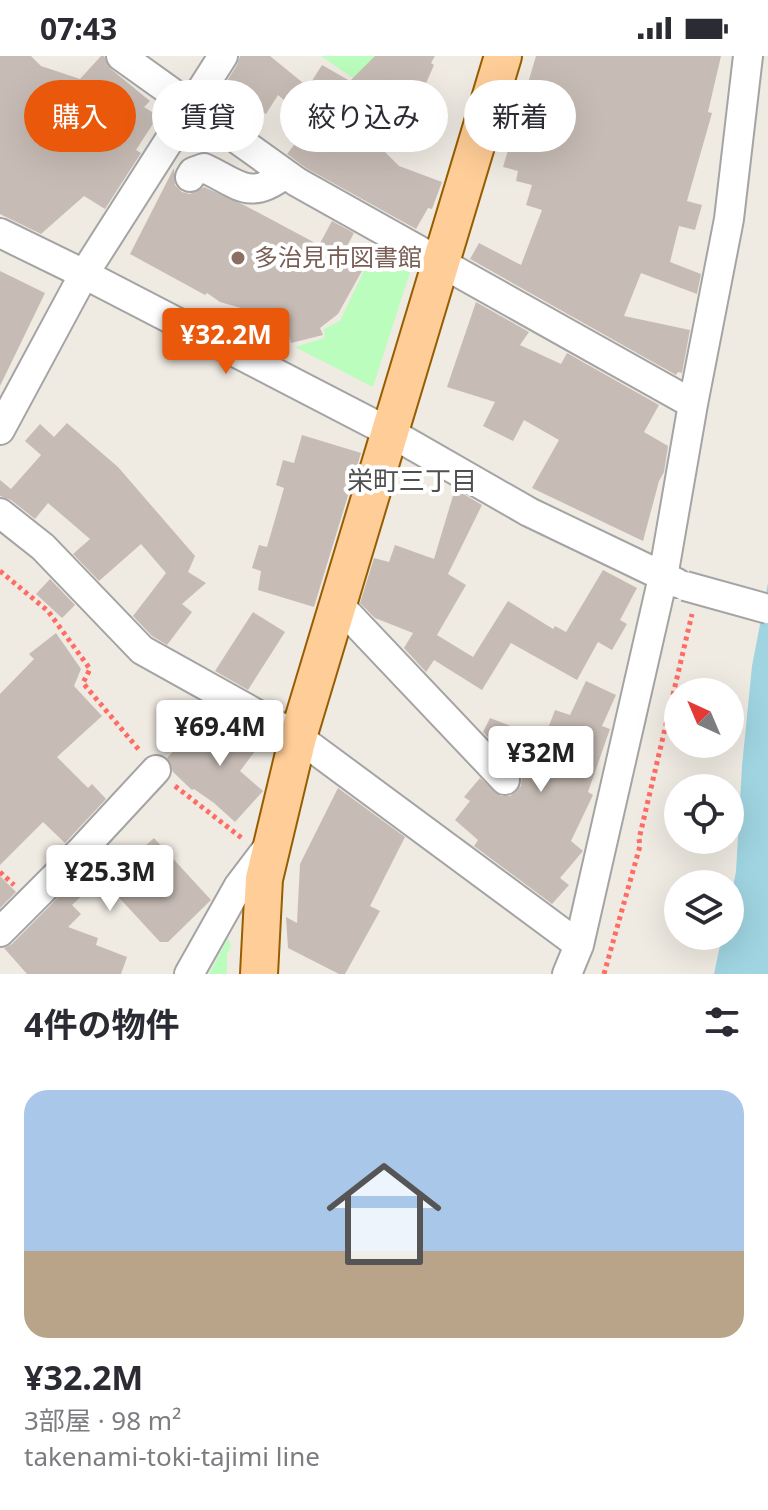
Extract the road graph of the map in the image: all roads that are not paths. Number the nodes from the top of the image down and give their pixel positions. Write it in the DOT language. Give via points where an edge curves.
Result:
graph roads {
  1 [pos="121,56"];
  2 [pos="223,56"];
  3 [pos="503,56"];
  4 [pos="748,56"];
  5 [pos="155,80"];
  6 [pos="208,80"];
  7 [pos="162,152"];
  8 [pos="255,152"];
  9 [pos="285,174"];
  10 [pos="190,177"];
  11 [pos="0,233"];
  12 [pos="441,261"];
  13 [pos="84,274"];
  14 [pos="693,404"];
  15 [pos="0,430"];
  16 [pos="391,433"];
  17 [pos="0,513"];
  18 [pos="681,589"];
  19 [pos="339,605"];
  20 [pos="768,609"];
  21 [pos="298,737"];
  22 [pos="505,780"];
  23 [pos="146,784"];
  24 [pos="268,847"];
  25 [pos="0,932"];
  26 [pos="579,945"];
  27 [pos="189,974"];
  28 [pos="259,974"];
  29 [pos="567,974"];
  1 -- 5 [label="street"];
  2 -- 6 [label="street"];
  3 -- 12 [label="main road"];
  4 -- 14 [label="street" via="729,219"];
  7 -- 13 [label="street"];
  8 -- 9 [label="street"];
  9 -- 10 [label="street" via="267,188 255,189 204,168"];
  9 -- 12 [label="street"];
  11 -- 13 [label="street"];
  12 -- 14 [label="street"];
  12 -- 16 [label="main road"];
  13 -- 15 [label="street"];
  13 -- 16 [label="street"];
  14 -- 18 [label="street"];
  16 -- 18 [label="street" via="529,512"];
  16 -- 19 [label="main road"];
  17 -- 21 [label="street" via="43,547 142,650"];
  18 -- 20 [label="street, bridge"];
  18 -- 26 [label="street"];
  19 -- 21 [label="main road"];
  19 -- 22 [label="street"];
  21 -- 24 [label="main road"];
  21 -- 26 [label="street"];
  23 -- 25 [label="street"];
  24 -- 27 [label="street" via="238,887"];
  24 -- 28 [label="main road"];
  26 -- 29 [label="street"];
}
